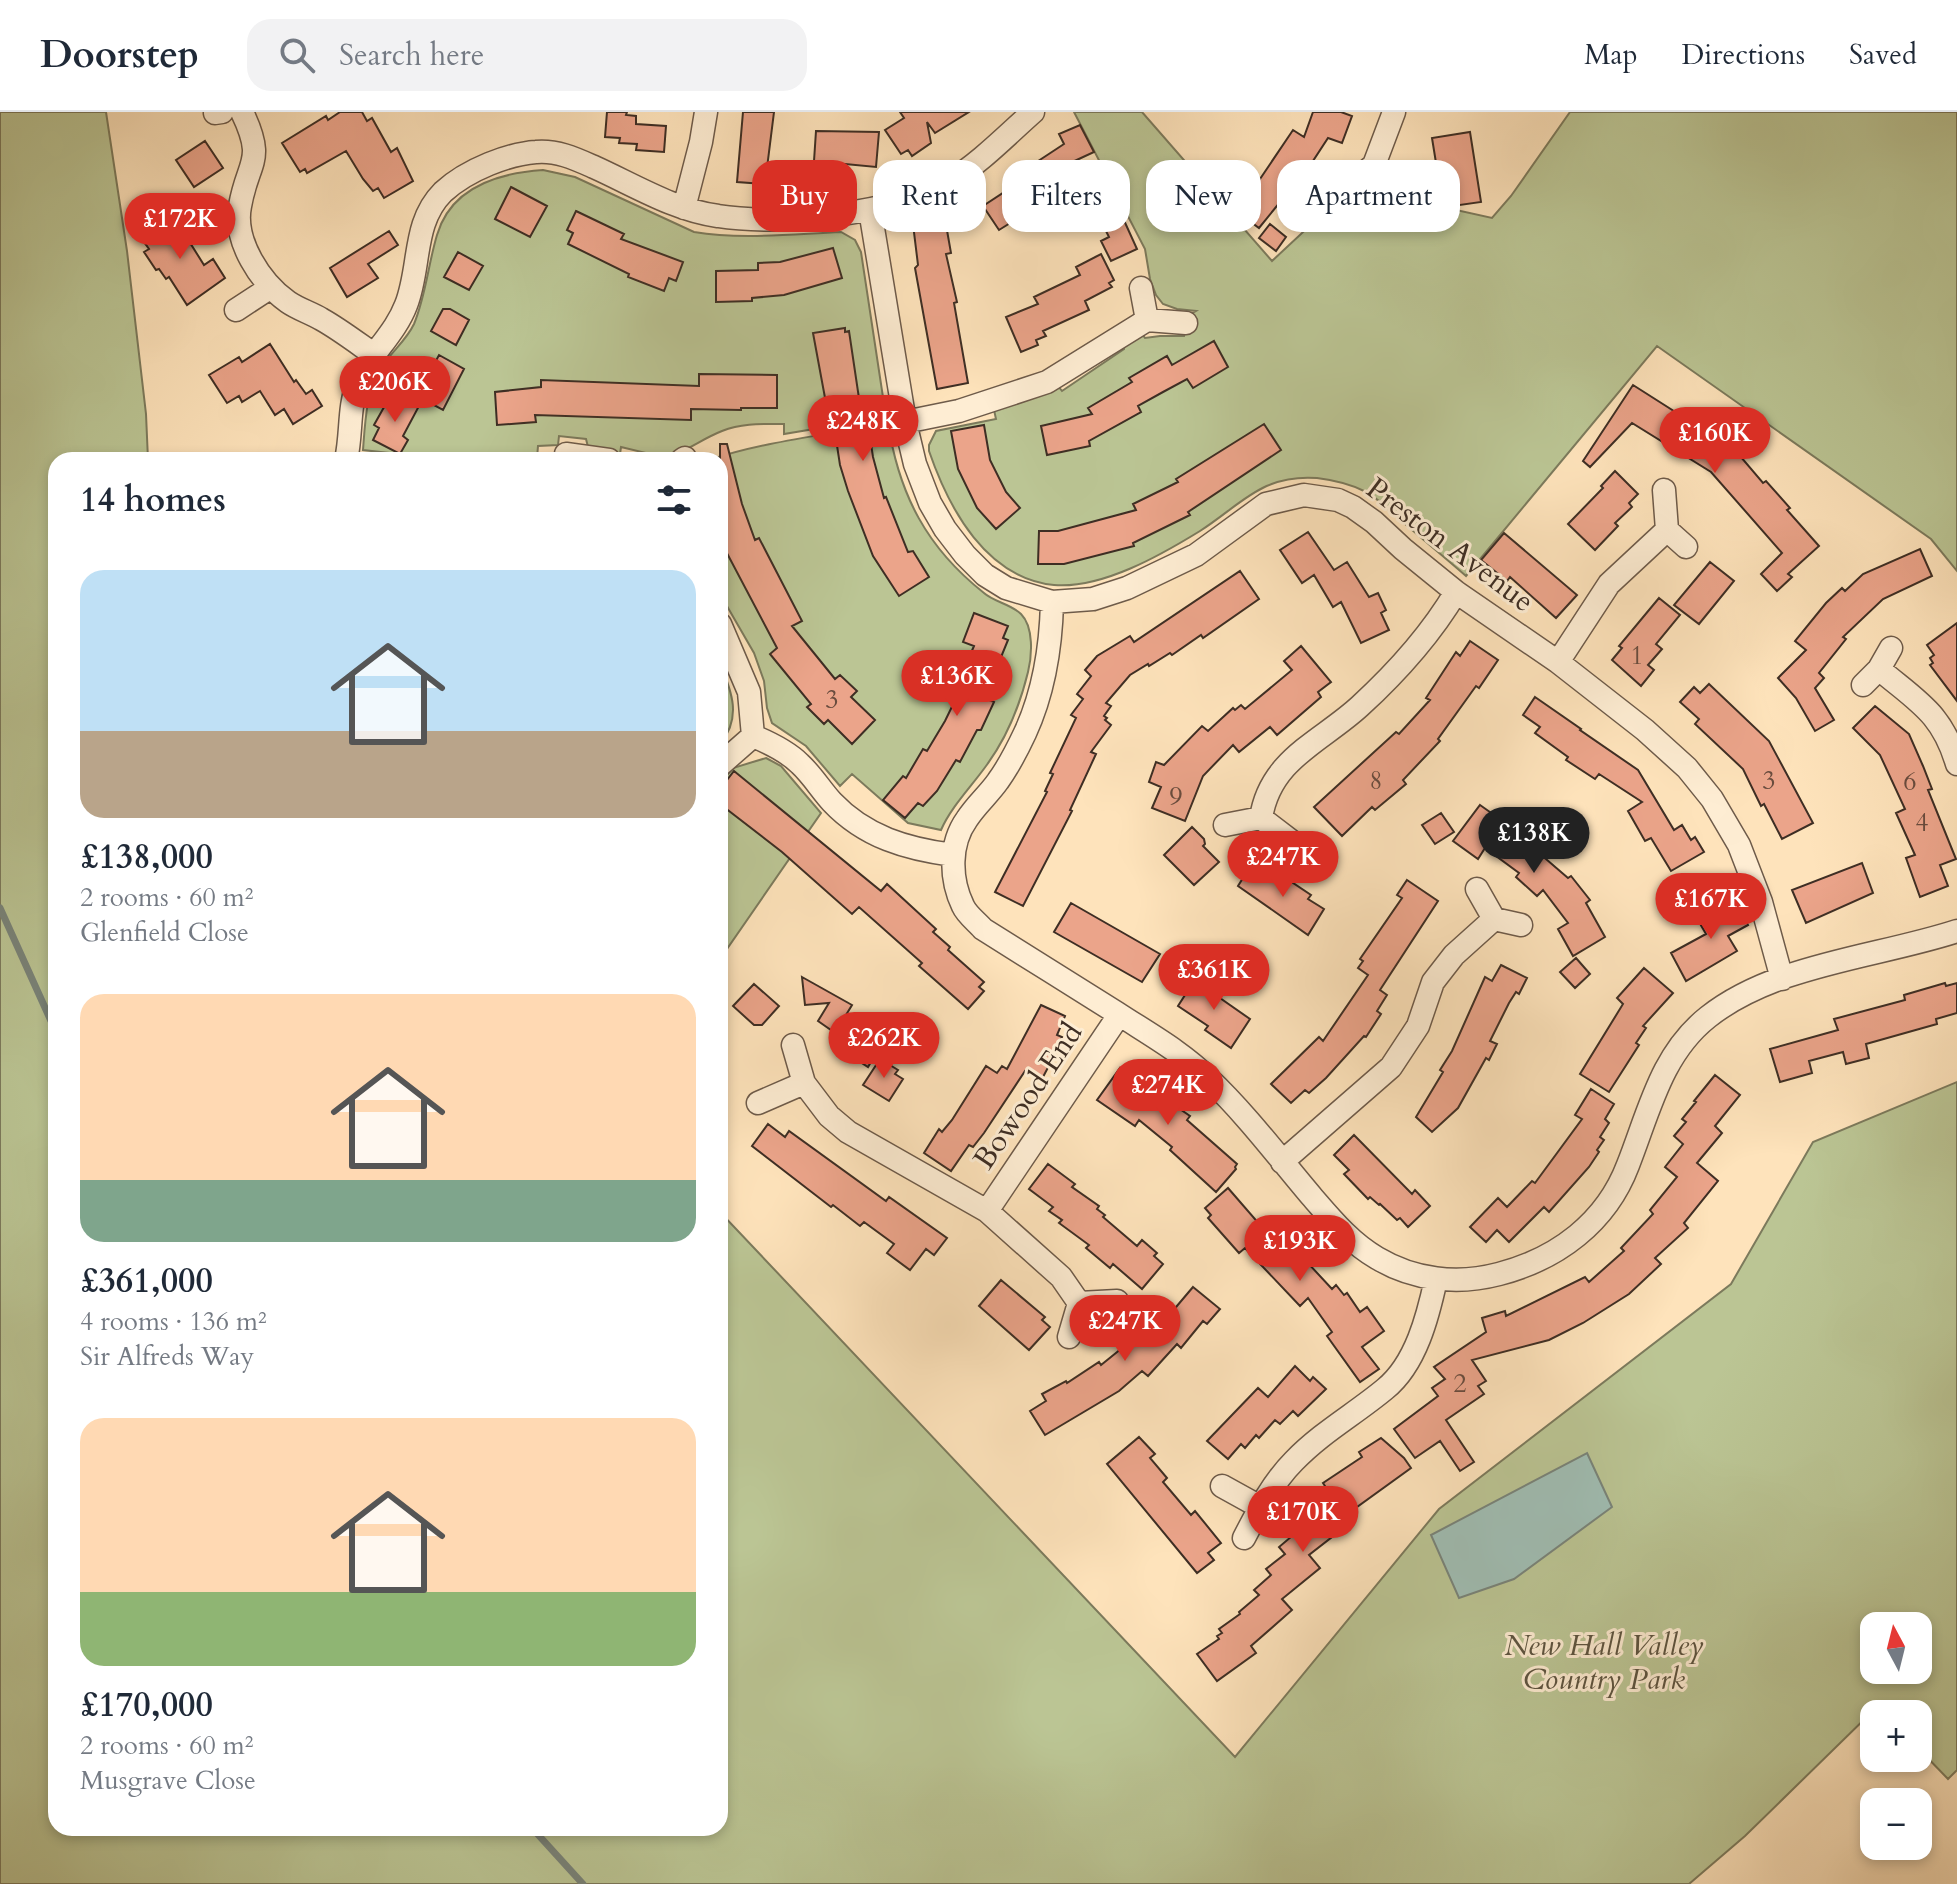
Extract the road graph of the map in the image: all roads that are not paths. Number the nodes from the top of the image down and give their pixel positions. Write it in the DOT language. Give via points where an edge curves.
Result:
graph roads {
  1 [pos="242,112"];
  2 [pos="706,112"];
  3 [pos="1033,112"];
  4 [pos="1394,112"];
  5 [pos="1376,160"];
  6 [pos="684,208"];
  7 [pos="870,210"];
  8 [pos="271,287"];
  9 [pos="1141,288"];
  10 [pos="236,310"];
  11 [pos="1147,320"];
  12 [pos="1186,323"];
  13 [pos="373,354"];
  14 [pos="905,422"];
  15 [pos="347,452"];
  16 [pos="1664,490"];
  17 [pos="1667,530"];
  18 [pos="1686,547"];
  19 [pos="1456,592"];
  20 [pos="1052,602"];
  21 [pos="728,643"];
  22 [pos="1891,648"];
  23 [pos="1558,662"];
  24 [pos="1879,669"];
  25 [pos="1863,685"];
  26 [pos="753,736"];
  27 [pos="728,758"];
  28 [pos="1957,764"];
  29 [pos="1261,818"];
  30 [pos="1225,825"];
  31 [pos="1291,841"];
  32 [pos="953,855"];
  33 [pos="1477,889"];
  34 [pos="1494,919"];
  35 [pos="1521,925"];
  36 [pos="1957,931"];
  37 [pos="1782,979"];
  38 [pos="1119,1015"];
  39 [pos="793,1045"];
  40 [pos="804,1083"];
  41 [pos="758,1103"];
  42 [pos="1282,1162"];
  43 [pos="987,1211"];
  44 [pos="1436,1279"];
  45 [pos="1117,1301"];
  46 [pos="1079,1303"];
  47 [pos="1069,1337"];
  48 [pos="1222,1486"];
  49 [pos="1260,1507"];
  50 [pos="1244,1538"];
  1 -- 8 [label="street" via="256,152 239,221 243,243"];
  2 -- 6 [label="street"];
  3 -- 7 [label="street" via="947,183"];
  4 -- 5 [label="street"];
  6 -- 7 [label="street" via="753,218"];
  6 -- 13 [label="street" via="565,155 537,151 467,173 427,214 406,306"];
  7 -- 14 [label="street, Preston Avenue"];
  8 -- 10 [label="street"];
  8 -- 13 [label="street"];
  9 -- 11 [label="street"];
  11 -- 12 [label="street"];
  11 -- 14 [label="street" via="1047,382 959,411"];
  13 -- 15 [label="street" via="357,384"];
  14 -- 20 [label="street, Preston Avenue" via="930,503 965,555 1006,588"];
  16 -- 17 [label="street"];
  17 -- 18 [label="street"];
  17 -- 23 [label="street" via="1609,584"];
  19 -- 20 [label="street, Preston Avenue" via="1353,507 1304,495 1266,504 1196,555 1127,588 1093,599"];
  19 -- 23 [label="street, Preston Avenue"];
  19 -- 29 [label="street" via="1393,673 1280,773 1265,797"];
  20 -- 32 [label="street" via="1048,658 1027,728 997,782 966,820"];
  21 -- 26 [label="street" via="749,692"];
  22 -- 24 [label="street"];
  23 -- 37 [label="street, Preston Avenue" via="1645,730 1712,799 1739,845"];
  24 -- 25 [label="street"];
  24 -- 28 [label="street" via="1936,717"];
  26 -- 27 [label="street"];
  26 -- 32 [label="street" via="800,764 833,804 883,839"];
  29 -- 30 [label="street"];
  29 -- 31 [label="street"];
  32 -- 38 [label="street" via="964,909 983,929"];
  33 -- 34 [label="street"];
  34 -- 35 [label="street"];
  34 -- 42 [label="street" via="1433,982 1418,1026 1391,1067"];
  36 -- 37 [label="street"];
  37 -- 44 [label="street" via="1722,1007 1671,1057 1620,1182 1605,1208 1575,1238 1522,1268"];
  38 -- 42 [label="street" via="1202,1071"];
  38 -- 43 [label="street, Bowood End"];
  39 -- 40 [label="street, Bowood End"];
  40 -- 41 [label="street"];
  40 -- 43 [label="street, Bowood End" via="848,1132"];
  42 -- 44 [label="street" via="1351,1240 1377,1259"];
  43 -- 46 [label="street, Bowood End" via="1061,1277"];
  44 -- 49 [label="street" via="1405,1366 1388,1388 1328,1429 1291,1463"];
  45 -- 46 [label="street"];
  46 -- 47 [label="street"];
  48 -- 49 [label="street"];
  49 -- 50 [label="street"];
}
